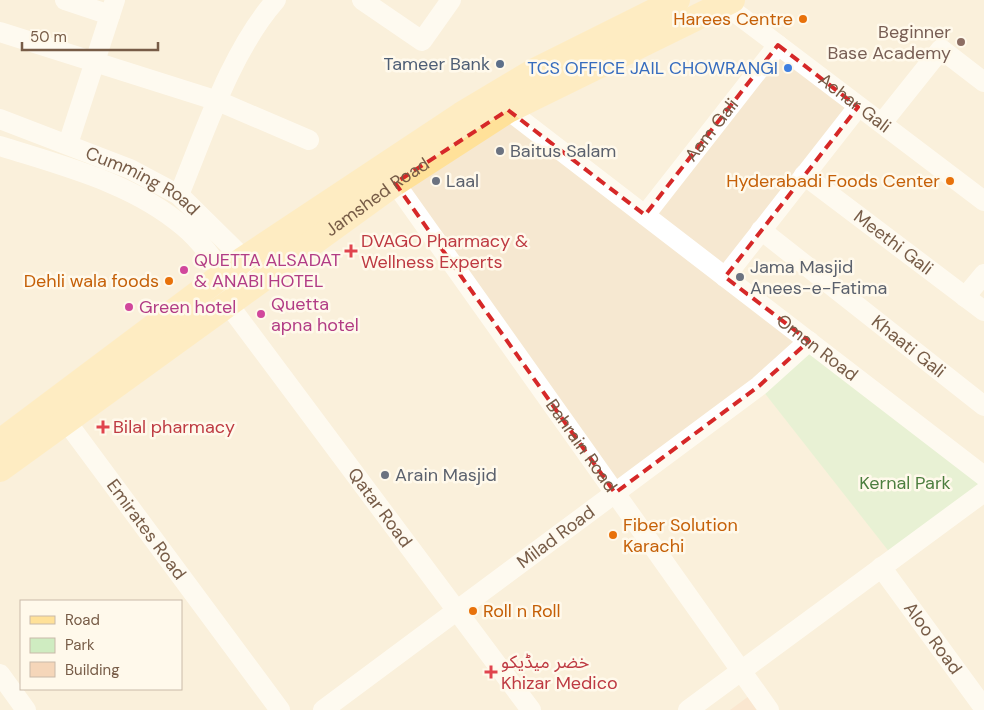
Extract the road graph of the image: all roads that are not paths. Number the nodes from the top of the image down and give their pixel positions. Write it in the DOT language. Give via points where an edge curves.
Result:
graph roads {
  1 [pos="65,0"];
  2 [pos="276,0"];
  3 [pos="451,0"];
  4 [pos="677,0"];
  5 [pos="367,1"];
  6 [pos="728,2"];
  7 [pos="113,8"];
  8 [pos="0,32"];
  9 [pos="778,45"];
  10 [pos="94,62"];
  11 [pos="984,82"];
  12 [pos="218,100"];
  13 [pos="858,107"];
  14 [pos="508,110"];
  15 [pos="0,119"];
  16 [pos="882,124"];
  17 [pos="309,140"];
  18 [pos="68,144"];
  19 [pos="0,146"];
  20 [pos="804,175"];
  21 [pos="394,183"];
  22 [pos="179,195"];
  23 [pos="984,201"];
  24 [pos="645,215"];
  25 [pos="761,230"];
  26 [pos="244,258"];
  27 [pos="224,274"];
  28 [pos="984,274"];
  29 [pos="725,277"];
  30 [pos="259,280"];
  31 [pos="965,297"];
  32 [pos="233,300"];
  33 [pos="984,311"];
  34 [pos="809,341"];
  35 [pos="984,406"];
  36 [pos="66,421"];
  37 [pos="0,442"];
  38 [pos="0,469"];
  39 [pos="984,476"];
  40 [pos="984,492"];
  41 [pos="615,493"];
  42 [pos="881,567"];
  43 [pos="457,611"];
  44 [pos="741,670"];
  45 [pos="0,674"];
  46 [pos="984,708"];
  47 [pos="26,710"];
  48 [pos="280,710"];
  49 [pos="323,710"];
  50 [pos="531,710"];
  51 [pos="688,710"];
  52 [pos="769,710"];
  1 -- 7 [label="street"];
  2 -- 12 [label="street" via="259,20"];
  3 -- 5 [label="street" via="422,41"];
  4 -- 26 [label="main road, Jamshed Road" via="533,72 469,110"];
  6 -- 9 [label="street, Achar Gali"];
  6 -- 14 [label="main road, Jamshed Road"];
  7 -- 10 [label="street"];
  8 -- 10 [label="street"];
  9 -- 13 [label="street, Achar Gali"];
  9 -- 24 [label="street, Aam Gali"];
  10 -- 12 [label="street"];
  10 -- 18 [label="street"];
  11 -- 16 [label="street" via="941,48"];
  12 -- 17 [label="street"];
  12 -- 22 [label="street"];
  13 -- 16 [label="street, Achar Gali"];
  13 -- 20 [label="street"];
  14 -- 21 [label="main road, Jamshed Road"];
  14 -- 24 [label="street, Oman Road"];
  15 -- 18 [label="street, Cumming Road"];
  16 -- 23 [label="street, Achar Gali"];
  18 -- 22 [label="street, Cumming Road" via="130,169"];
  19 -- 27 [label="street, Cumming Road" via="106,182 161,209 185,228"];
  20 -- 25 [label="street"];
  20 -- 31 [label="street, Meethi Gali"];
  21 -- 30 [label="main road, Jamshed Road"];
  21 -- 41 [label="street, Bahrain Road"];
  22 -- 26 [label="street, Cumming Road"];
  24 -- 29 [label="street, Oman Road"];
  25 -- 29 [label="street"];
  25 -- 35 [label="street, Khaati Gali"];
  26 -- 27 [label="main road, Jamshed Road"];
  26 -- 30 [label="street, Cumming Road"];
  27 -- 32 [label="street, Cumming Road"];
  27 -- 37 [label="main road, Jamshed Road"];
  28 -- 31 [label="street"];
  29 -- 34 [label="street, Oman Road"];
  30 -- 32 [label="main road, Jamshed Road"];
  31 -- 33 [label="street, Meethi Gali"];
  32 -- 36 [label="main road, Jamshed Road"];
  32 -- 43 [label="street, Qatar Road"];
  34 -- 39 [label="street, Oman Road"];
  34 -- 41 [label="street, Milad Road" via="759,386"];
  36 -- 38 [label="main road, Jamshed Road"];
  36 -- 48 [label="street, Emirates Road"];
  40 -- 42 [label="street"];
  41 -- 43 [label="street, Milad Road"];
  41 -- 44 [label="street, Bahrain Road"];
  42 -- 44 [label="street"];
  42 -- 46 [label="street, Aloo Road"];
  43 -- 49 [label="street, Milad Road"];
  43 -- 50 [label="street, Qatar Road"];
  44 -- 51 [label="street"];
  44 -- 52 [label="street, Bahrain Road"];
  45 -- 47 [label="street"];
}
